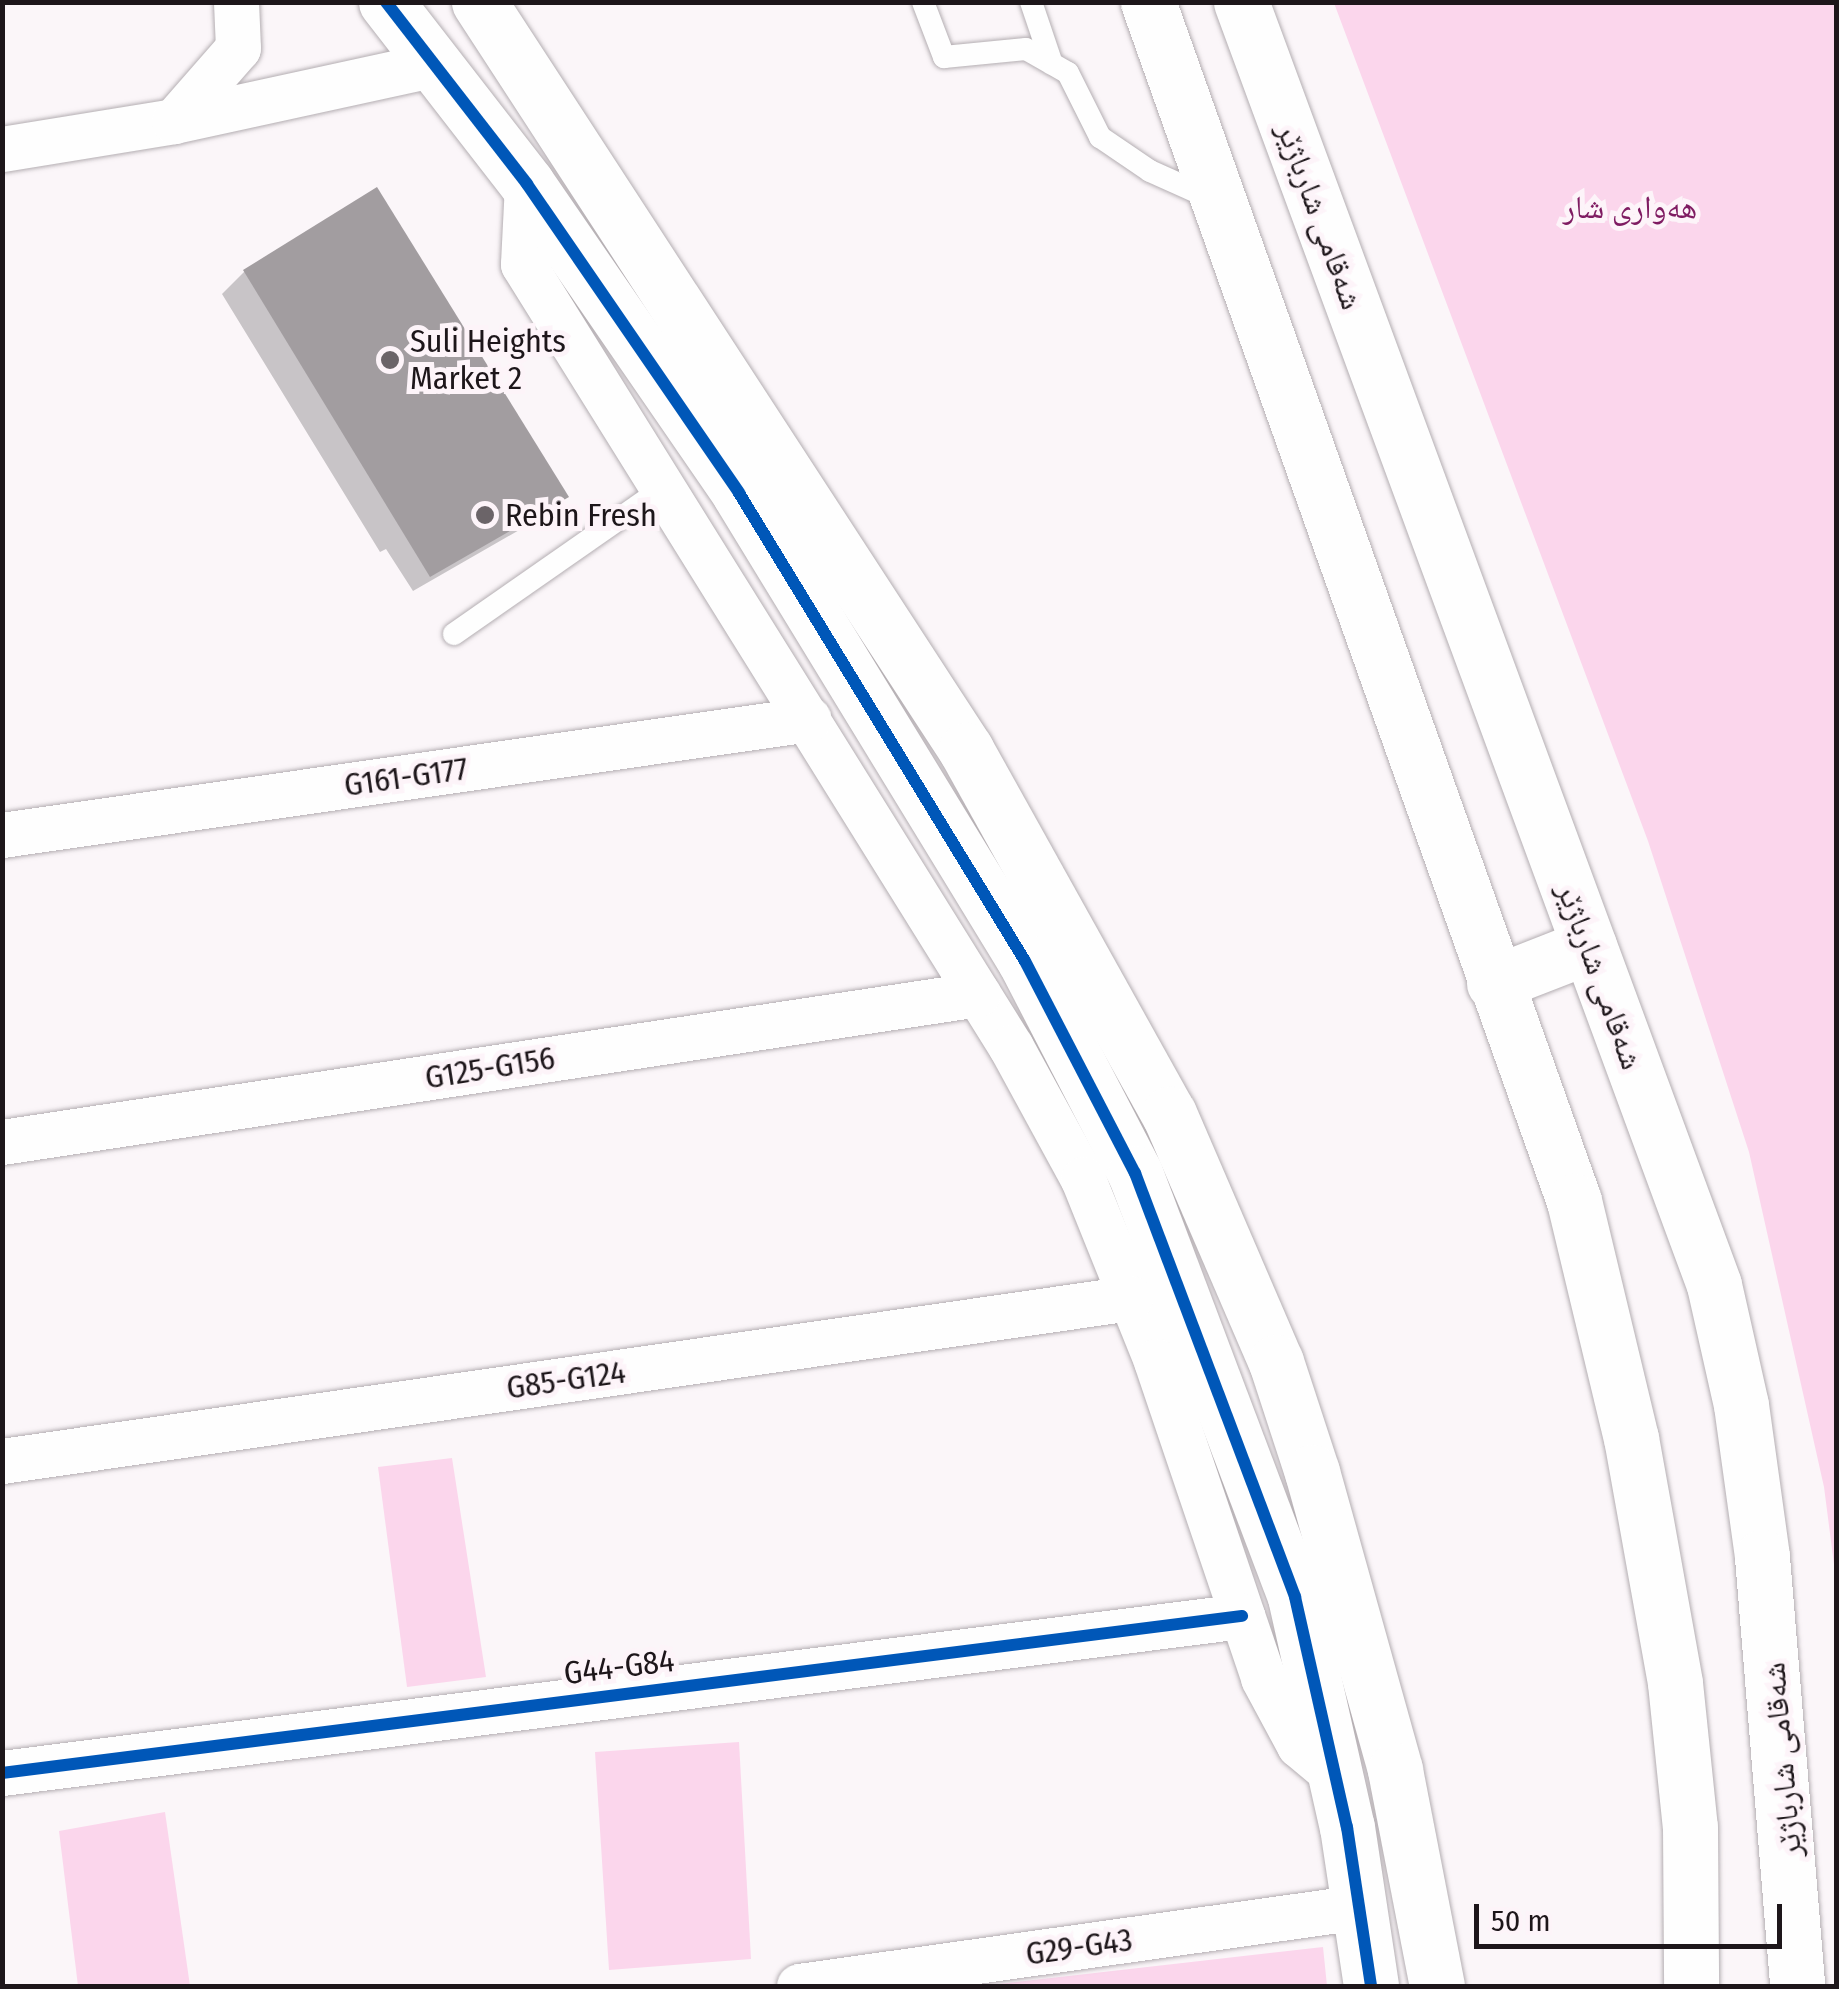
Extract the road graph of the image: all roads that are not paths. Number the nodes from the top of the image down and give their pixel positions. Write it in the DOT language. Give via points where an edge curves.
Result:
graph roads {
  1 [pos="236,2"];
  2 [pos="386,2"];
  3 [pos="479,2"];
  4 [pos="923,2"];
  5 [pos="1030,2"];
  6 [pos="1148,2"];
  7 [pos="1241,2"];
  8 [pos="1052,64"];
  9 [pos="430,65"];
  10 [pos="529,77"];
  11 [pos="474,116"];
  12 [pos="174,120"];
  13 [pos="2,149"];
  14 [pos="527,184"];
  15 [pos="1218,201"];
  16 [pos="665,487"];
  17 [pos="454,634"];
  18 [pos="810,719"];
  19 [pos="2,835"];
  20 [pos="1589,946"];
  21 [pos="1494,983"];
  22 [pos="978,994"];
  23 [pos="2,1142"];
  24 [pos="1130,1298"];
  25 [pos="2,1461"];
  26 [pos="1242,1616"];
  27 [pos="2,1773"];
  28 [pos="1336,1776"];
  29 [pos="1359,1908"];
  30 [pos="767,1986"];
  31 [pos="801,1986"];
  32 [pos="1371,1986"];
  33 [pos="1437,1986"];
  34 [pos="1691,1986"];
  35 [pos="1797,1986"];
  1 -- 12 [label="street" via="238,48"];
  2 -- 9 [label="street"];
  3 -- 10 [label="street"];
  4 -- 8 [label="lane" via="944,57 1026,49"];
  5 -- 8 [label="lane"];
  6 -- 15 [label="street"];
  7 -- 20 [label="street, شەقامی شارباژێر"];
  8 -- 15 [label="lane" via="1068,73 1100,137 1150,171"];
  9 -- 11 [label="street"];
  9 -- 12 [label="street"];
  10 -- 11 [label="street"];
  10 -- 33 [label="street" via="966,750 1169,1114 1276,1362 1312,1472 1395,1770"];
  11 -- 14 [label="street"];
  12 -- 13 [label="street"];
  14 -- 16 [label="street" via="524,264"];
  14 -- 28 [label="street" via="739,493 1025,961 1082,1066 1135,1173 1295,1597"];
  15 -- 21 [label="street"];
  16 -- 17 [label="lane"];
  16 -- 18 [label="street"];
  18 -- 19 [label="street, G161-G177"];
  18 -- 22 [label="street"];
  20 -- 21 [label="street"];
  20 -- 35 [label="street, شەقامی شارباژێر" via="1714,1285 1741,1405 1778,1698"];
  21 -- 34 [label="street" via="1574,1200 1632,1438 1675,1682 1690,1827"];
  22 -- 23 [label="street, G125-G156"];
  22 -- 24 [label="street" via="1082,1179"];
  24 -- 25 [label="street, G85-G124"];
  24 -- 26 [label="street"];
  26 -- 27 [label="street, G44-G84"];
  26 -- 28 [label="street" via="1263,1678 1300,1745"];
  28 -- 29 [label="street"];
  29 -- 31 [label="street, G29-G43"];
  29 -- 32 [label="street"];
  30 -- 31 [label="street, G29-G43"];
}
